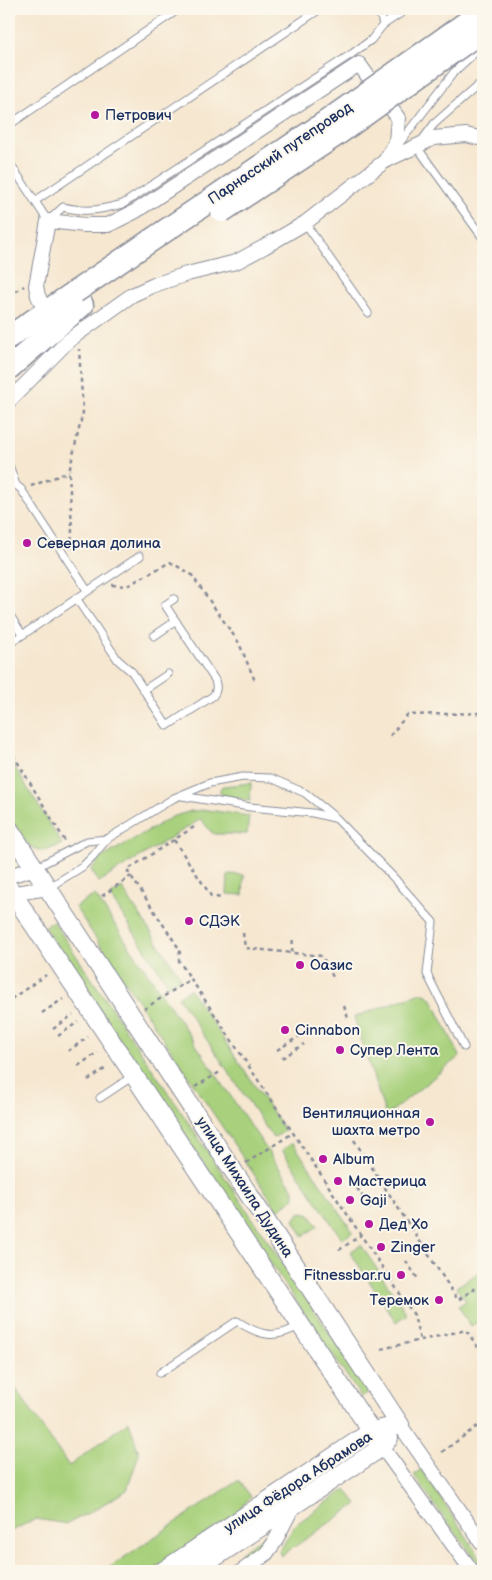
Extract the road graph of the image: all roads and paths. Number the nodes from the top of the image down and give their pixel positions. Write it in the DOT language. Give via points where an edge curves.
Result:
graph roads {
  1 [pos="179,9"];
  2 [pos="320,9"];
  3 [pos="379,9"];
  4 [pos="408,9"];
  5 [pos="474,9"];
  6 [pos="483,11"];
  7 [pos="383,25"];
  8 [pos="483,30"];
  9 [pos="356,58"];
  10 [pos="483,81"];
  11 [pos="9,125"];
  12 [pos="483,139"];
  13 [pos="417,147"];
  14 [pos="385,161"];
  15 [pos="9,162"];
  16 [pos="35,202"];
  17 [pos="48,221"];
  18 [pos="305,222"];
  19 [pos="483,238"];
  20 [pos="79,299"];
  21 [pos="46,312"];
  22 [pos="368,313"];
  23 [pos="80,332"];
  24 [pos="9,337"];
  25 [pos="9,368"];
  26 [pos="9,401"];
  27 [pos="9,465"];
  28 [pos="69,472"];
  29 [pos="15,486"];
  30 [pos="140,556"];
  31 [pos="70,564"];
  32 [pos="96,585"];
  33 [pos="87,590"];
  34 [pos="76,598"];
  35 [pos="174,599"];
  36 [pos="9,614"];
  37 [pos="176,621"];
  38 [pos="22,634"];
  39 [pos="154,636"];
  40 [pos="9,644"];
  41 [pos="168,674"];
  42 [pos="255,681"];
  43 [pos="144,690"];
  44 [pos="483,713"];
  45 [pos="390,736"];
  46 [pos="9,748"];
  47 [pos="182,796"];
  48 [pos="336,818"];
  49 [pos="194,828"];
  50 [pos="9,829"];
  51 [pos="107,839"];
  52 [pos="174,840"];
  53 [pos="65,841"];
  54 [pos="35,868"];
  55 [pos="9,876"];
  56 [pos="131,876"];
  57 [pos="48,888"];
  58 [pos="10,892"];
  59 [pos="102,896"];
  60 [pos="221,898"];
  61 [pos="243,933"];
  62 [pos="293,936"];
  63 [pos="292,952"];
  64 [pos="46,974"];
  65 [pos="333,977"];
  66 [pos="191,979"];
  67 [pos="11,998"];
  68 [pos="63,999"];
  69 [pos="344,1006"];
  70 [pos="142,1010"];
  71 [pos="42,1013"];
  72 [pos="73,1015"];
  73 [pos="349,1021"];
  74 [pos="78,1022"];
  75 [pos="53,1028"];
  76 [pos="58,1036"];
  77 [pos="300,1036"];
  78 [pos="88,1037"];
  79 [pos="304,1044"];
  80 [pos="464,1047"];
  81 [pos="277,1050"];
  82 [pos="68,1051"];
  83 [pos="98,1052"];
  84 [pos="282,1058"];
  85 [pos="82,1063"];
  86 [pos="78,1066"];
  87 [pos="85,1067"];
  88 [pos="108,1067"];
  89 [pos="220,1072"];
  90 [pos="134,1076"];
  91 [pos="88,1080"];
  92 [pos="194,1088"];
  93 [pos="100,1098"];
  94 [pos="293,1133"];
  95 [pos="354,1140"];
  96 [pos="245,1164"];
  97 [pos="357,1188"];
  98 [pos="371,1208"];
  99 [pos="361,1235"];
  100 [pos="340,1250"];
  101 [pos="406,1261"];
  102 [pos="418,1279"];
  103 [pos="483,1283"];
  104 [pos="301,1325"];
  105 [pos="420,1340"];
  106 [pos="381,1348"];
  107 [pos="483,1355"];
  108 [pos="160,1373"];
  109 [pos="483,1422"];
  110 [pos="400,1425"];
  111 [pos="372,1431"];
  112 [pos="382,1447"];
  113 [pos="442,1452"];
  114 [pos="295,1503"];
  115 [pos="483,1544"];
  116 [pos="163,1571"];
  117 [pos="194,1571"];
  118 [pos="242,1571"];
  119 [pos="472,1571"];
  1 -- 11 [label="lane"];
  2 -- 16 [label="lane"];
  3 -- 7 [label="lane"];
  4 -- 7 [label="lane"];
  5 -- 14 [label="lane" via="480,48 454,72"];
  6 -- 20 [label="main road, Парнасский путепровод, bridge"];
  7 -- 9 [label="lane"];
  8 -- 20 [label="main road, Парнасский путепровод, bridge" via="339,133"];
  9 -- 14 [label="street" via="398,118 396,142"];
  9 -- 17 [label="street" via="136,211 108,225"];
  10 -- 13 [label="lane" via="434,124"];
  12 -- 13 [label="street" via="466,135 447,136 434,138"];
  13 -- 14 [label="street"];
  13 -- 19 [label="lane"];
  14 -- 18 [label="street"];
  15 -- 16 [label="lane"];
  16 -- 17 [label="lane"];
  17 -- 21 [label="street" via="36,286"];
  18 -- 22 [label="lane"];
  18 -- 23 [label="street" via="236,262 147,288"];
  20 -- 21 [label="main road"];
  20 -- 25 [label="main road"];
  21 -- 24 [label="main road"];
  23 -- 26 [label="street"];
  23 -- 28 [label="path" via="83,412"];
  27 -- 29 [label="lane"];
  28 -- 29 [label="path"];
  28 -- 31 [label="path"];
  29 -- 31 [label="lane"];
  30 -- 32 [label="lane"];
  31 -- 33 [label="lane"];
  32 -- 33 [label="lane"];
  32 -- 42 [label="path" via="127,586 170,562 191,574 239,643"];
  33 -- 34 [label="lane"];
  34 -- 38 [label="lane"];
  34 -- 43 [label="lane" via="118,660 132,672"];
  35 -- 37 [label="lane" via="165,606"];
  36 -- 38 [label="lane"];
  37 -- 39 [label="lane"];
  37 -- 43 [label="lane" via="215,680 216,692 167,726"];
  38 -- 40 [label="lane"];
  41 -- 43 [label="lane"];
  44 -- 45 [label="path" via="407,715"];
  46 -- 53 [label="path"];
  47 -- 48 [label="lane"];
  47 -- 48 [label="lane" via="210,783 243,777 271,778 305,793"];
  47 -- 51 [label="lane"];
  48 -- 80 [label="lane" via="433,922 427,974"];
  49 -- 52 [label="path"];
  50 -- 54 [label="street, улица Михаила Дудина"];
  51 -- 54 [label="lane" via="87,842"];
  51 -- 57 [label="lane" via="82,867"];
  52 -- 56 [label="path" via="127,870"];
  52 -- 60 [label="path" via="211,896"];
  54 -- 55 [label="street"];
  54 -- 57 [label="street, улица Михаила Дудина"];
  56 -- 59 [label="path"];
  56 -- 66 [label="path" via="180,950 179,962"];
  57 -- 58 [label="street"];
  57 -- 110 [label="street, улица Михаила Дудина"];
  58 -- 90 [label="street, улица Михаила Дудина"];
  61 -- 63 [label="path" via="245,948"];
  62 -- 63 [label="path"];
  63 -- 65 [label="path" via="322,956"];
  64 -- 67 [label="path"];
  66 -- 70 [label="path"];
  66 -- 94 [label="path"];
  68 -- 71 [label="path"];
  69 -- 73 [label="path"];
  72 -- 75 [label="path"];
  74 -- 76 [label="path"];
  77 -- 81 [label="path"];
  78 -- 82 [label="path"];
  79 -- 84 [label="path"];
  83 -- 85 [label="path"];
  85 -- 86 [label="path"];
  85 -- 87 [label="path"];
  88 -- 91 [label="path"];
  89 -- 92 [label="path"];
  90 -- 93 [label="lane"];
  90 -- 104 [label="street, улица Михаила Дудина"];
  94 -- 96 [label="path"];
  94 -- 99 [label="path"];
  95 -- 103 [label="path" via="458,1300"];
  97 -- 98 [label="path"];
  99 -- 100 [label="path"];
  99 -- 105 [label="path" via="414,1315"];
  101 -- 102 [label="path"];
  104 -- 108 [label="lane" via="288,1333 271,1334 258,1332 237,1321"];
  104 -- 111 [label="street, улица Михаила Дудина"];
  105 -- 106 [label="path"];
  105 -- 107 [label="path" via="466,1330"];
  109 -- 113 [label="path"];
  110 -- 111 [label="street, улица Фёдора Абрамова"];
  110 -- 112 [label="street, улица Фёдора Абрамова"];
  110 -- 115 [label="street, улица Михаила Дудина"];
  111 -- 112 [label="street, улица Михаила Дудина"];
  111 -- 116 [label="street, улица Фёдора Абрамова"];
  112 -- 114 [label="street, улица Фёдора Абрамова"];
  112 -- 119 [label="street, улица Михаила Дудина"];
  114 -- 117 [label="street, улица Фёдора Абрамова"];
  114 -- 118 [label="street" via="266,1554"];
}
